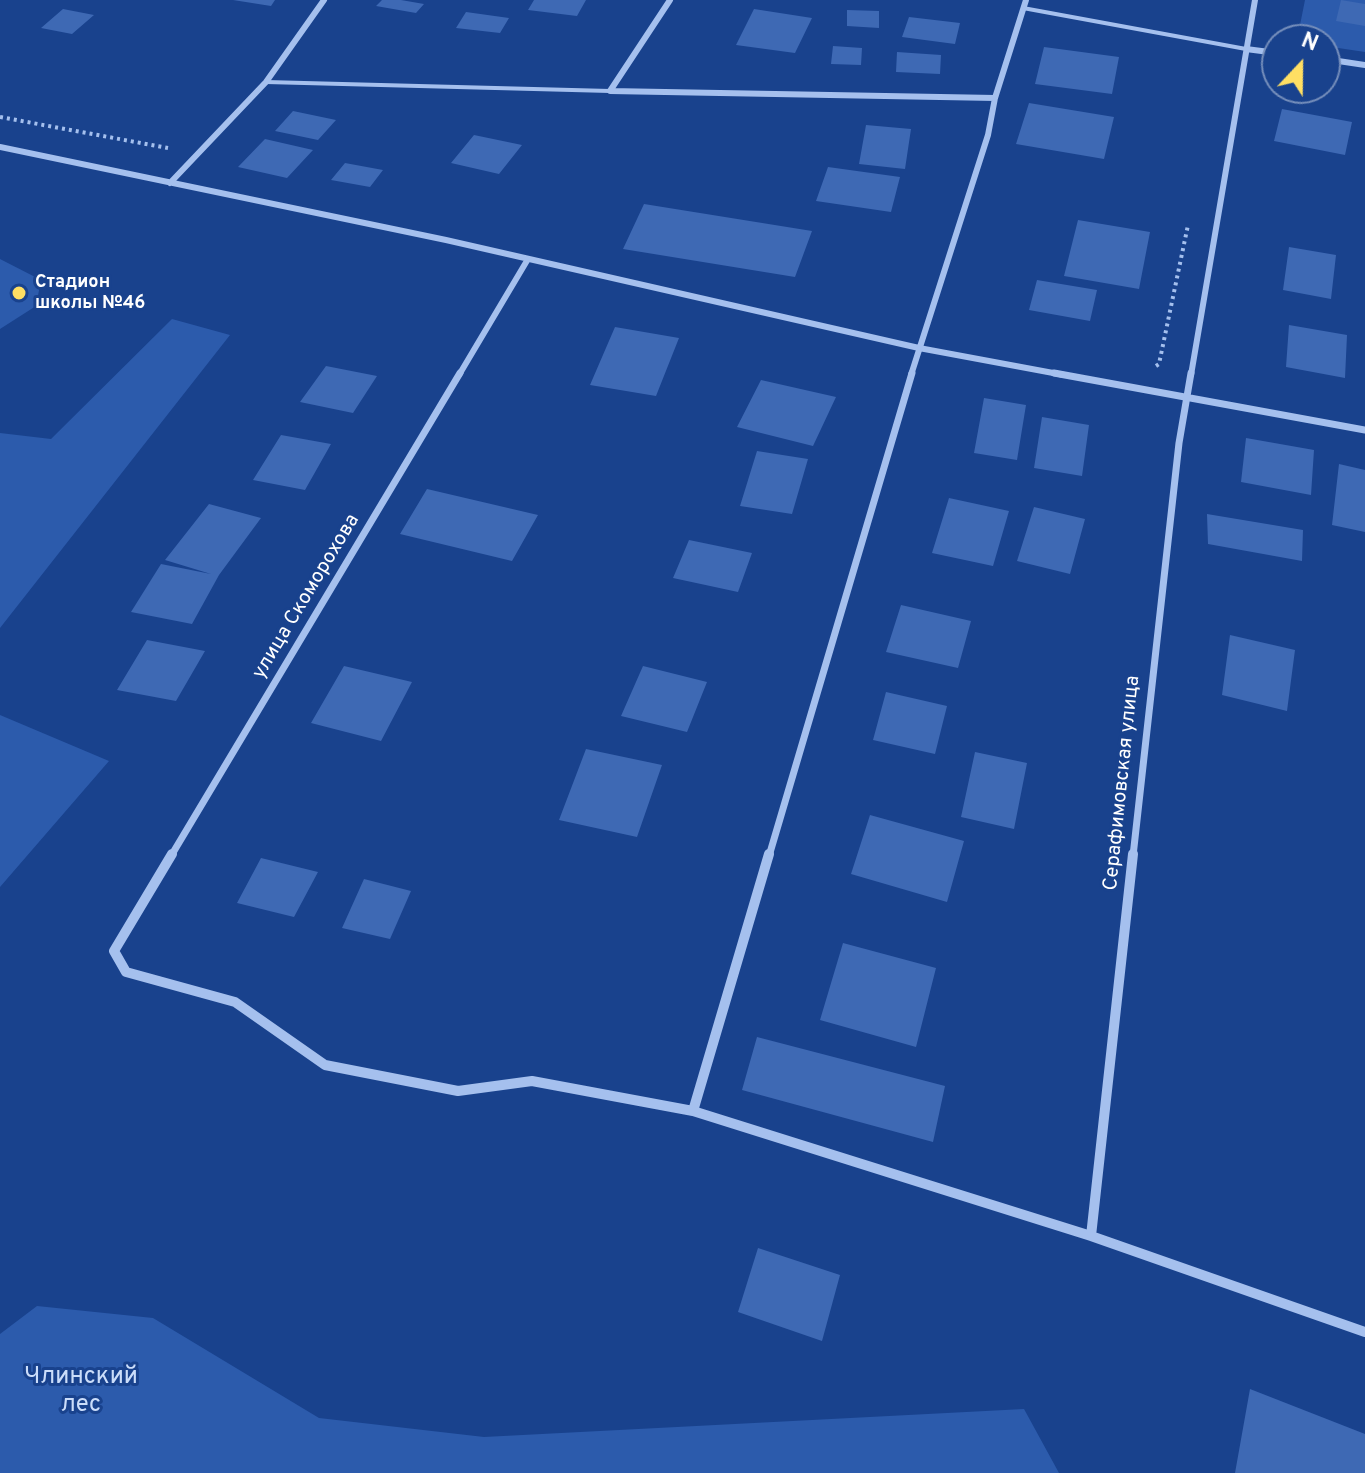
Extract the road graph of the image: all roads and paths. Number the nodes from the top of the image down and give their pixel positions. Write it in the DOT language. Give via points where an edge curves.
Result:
graph roads {
  1 [pos="324,0"];
  2 [pos="670,0"];
  3 [pos="1026,0"];
  4 [pos="1255,0"];
  5 [pos="1023,8"];
  6 [pos="1246,49"];
  7 [pos="1261,51"];
  8 [pos="1341,61"];
  9 [pos="1365,65"];
  10 [pos="266,82"];
  11 [pos="610,91"];
  12 [pos="995,98"];
  13 [pos="0,117"];
  14 [pos="0,147"];
  15 [pos="177,150"];
  16 [pos="170,183"];
  17 [pos="1190,212"];
  18 [pos="528,259"];
  19 [pos="919,348"];
  20 [pos="1124,385"];
  21 [pos="1187,396"];
  22 [pos="1365,430"];
  23 [pos="693,1111"];
  24 [pos="1091,1236"];
  25 [pos="1365,1332"];
  1 -- 10 [label="street"];
  2 -- 11 [label="street"];
  3 -- 5 [label="street"];
  4 -- 6 [label="street, Серафимовская улица"];
  5 -- 6 [label="lane"];
  5 -- 12 [label="street"];
  6 -- 7 [label="street"];
  6 -- 21 [label="street, Серафимовская улица"];
  8 -- 9 [label="street"];
  10 -- 11 [label="lane"];
  10 -- 16 [label="street"];
  11 -- 12 [label="street"];
  12 -- 19 [label="street" via="988,135"];
  13 -- 15 [label="path"];
  14 -- 16 [label="street"];
  16 -- 18 [label="street"];
  17 -- 20 [label="path" via="1159,364 1126,378"];
  18 -- 19 [label="street"];
  18 -- 23 [label="street, улица Скоморохова" via="114,951 126,972 235,1002 325,1065 458,1091 532,1081"];
  19 -- 20 [label="street"];
  19 -- 23 [label="street"];
  20 -- 21 [label="street"];
  21 -- 22 [label="street"];
  21 -- 24 [label="street, Серафимовская улица"];
  23 -- 24 [label="street"];
  24 -- 25 [label="street"];
}
